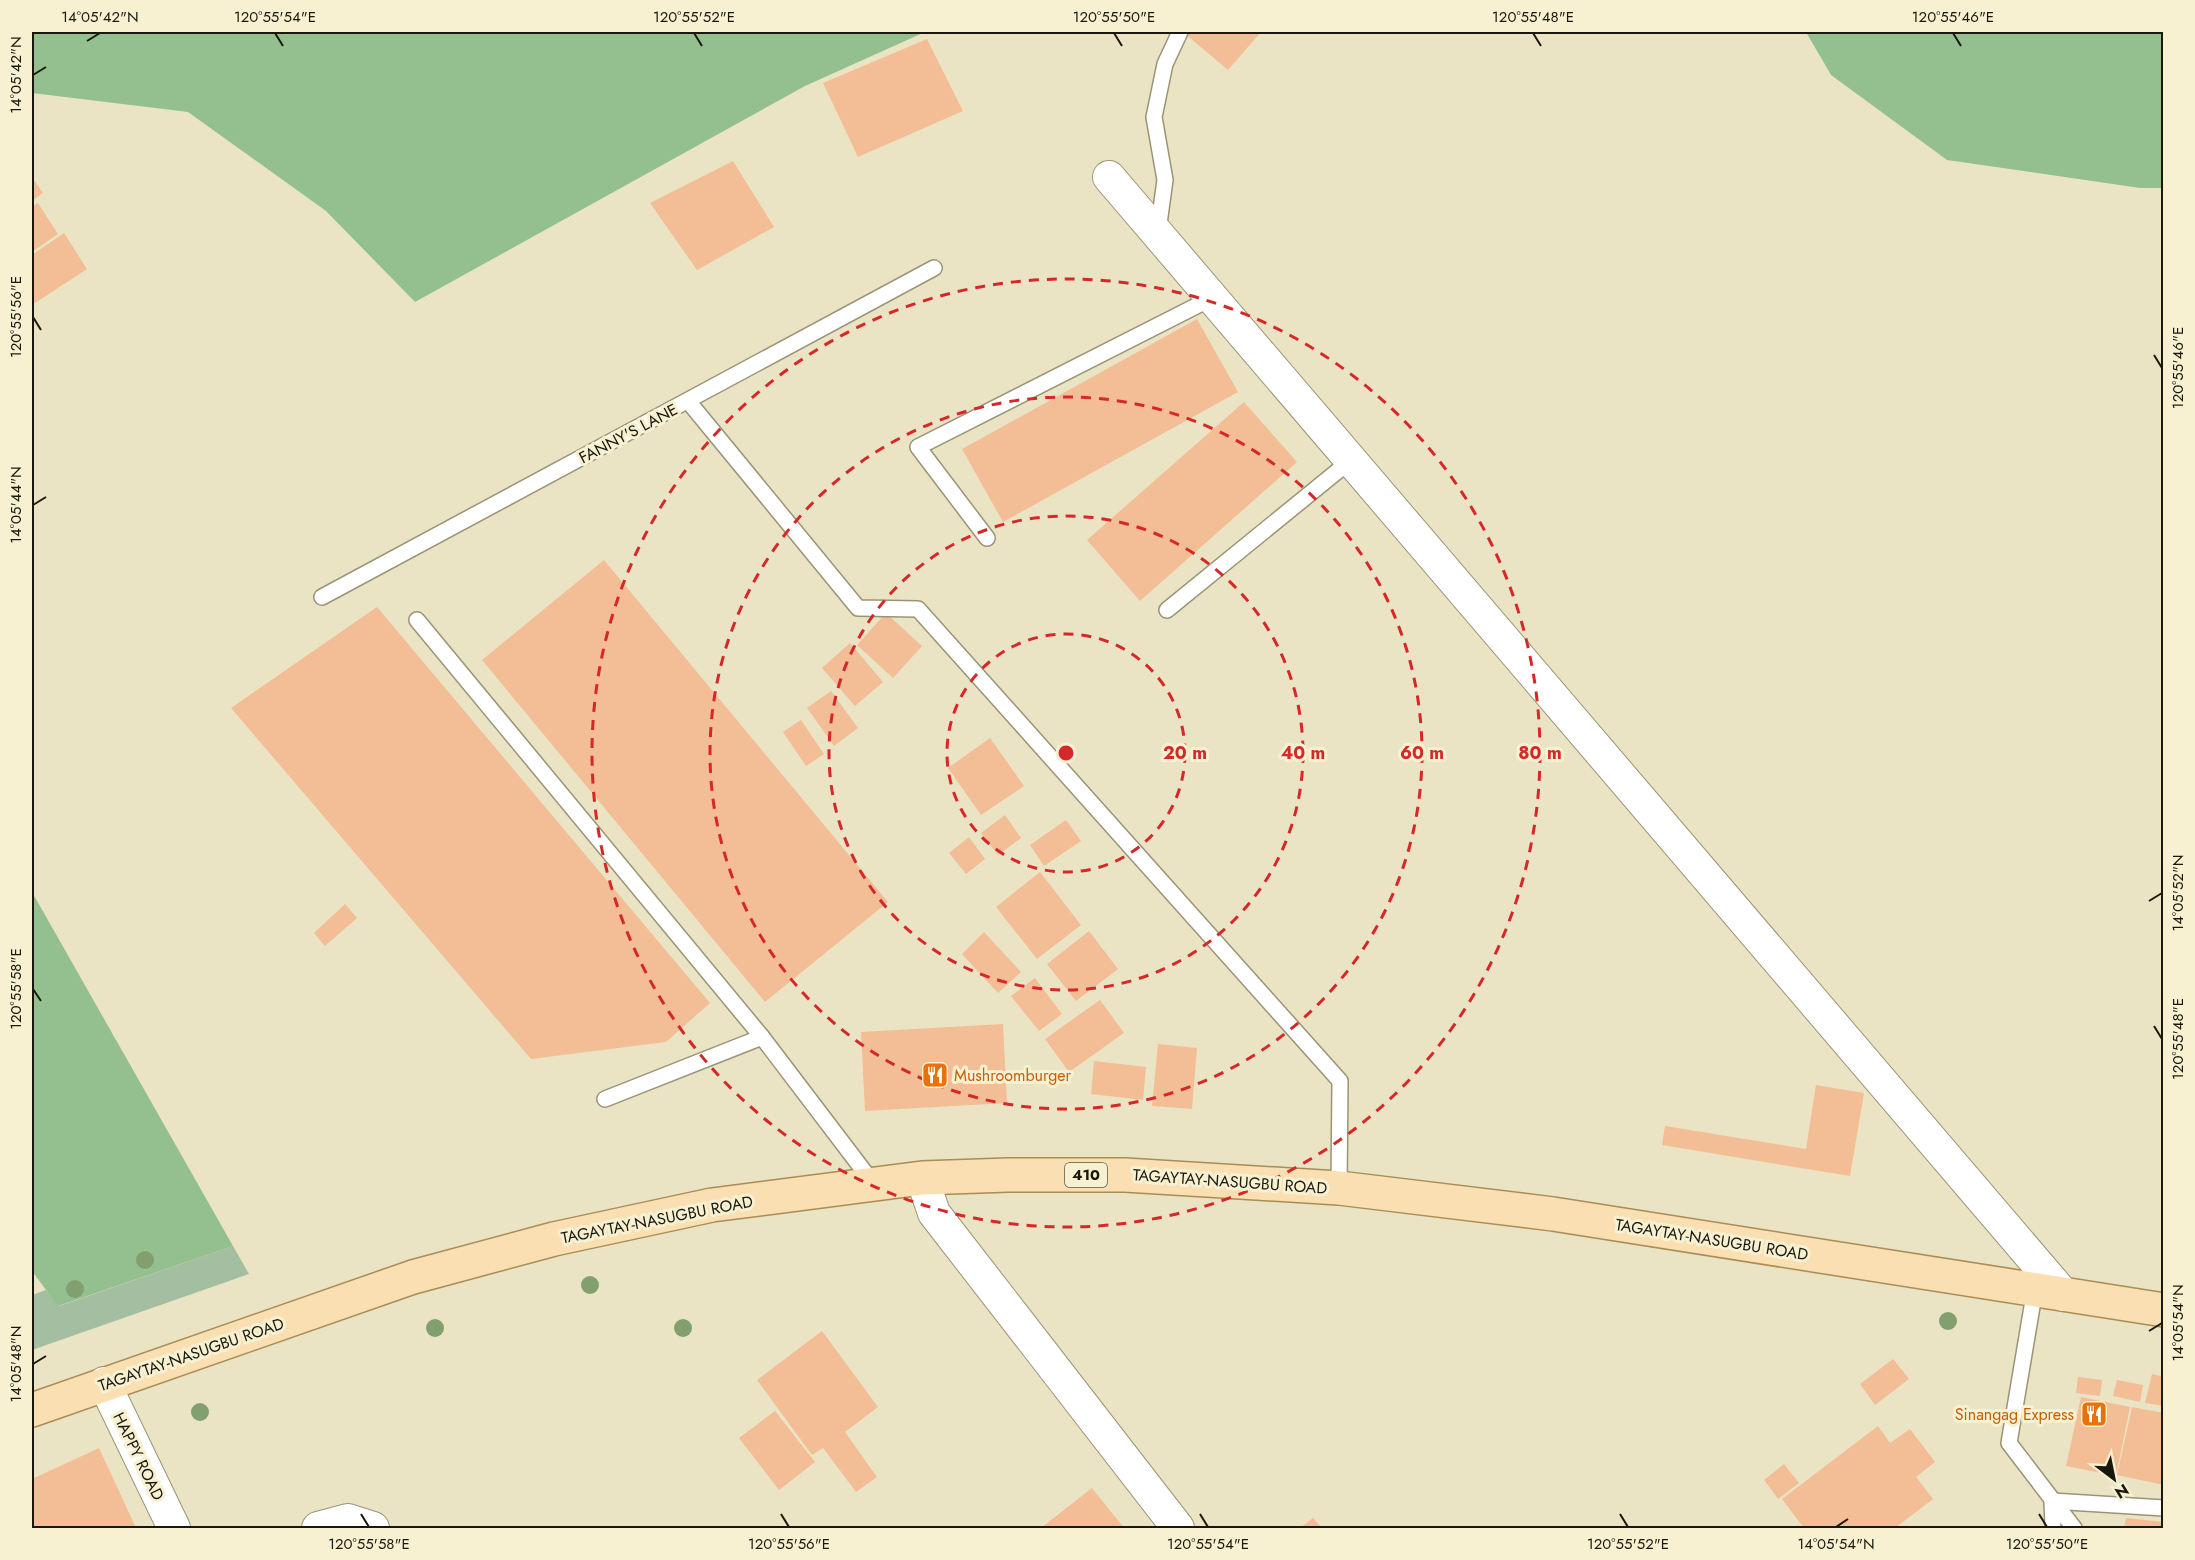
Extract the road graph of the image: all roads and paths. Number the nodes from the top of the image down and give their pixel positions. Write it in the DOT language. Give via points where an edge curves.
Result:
graph roads {
  1 [pos="1180,32"];
  2 [pos="1109,177"];
  3 [pos="1157,234"];
  4 [pos="934,268"];
  5 [pos="1212,298"];
  6 [pos="688,401"];
  7 [pos="1350,461"];
  8 [pos="987,538"];
  9 [pos="322,597"];
  10 [pos="1167,610"];
  11 [pos="417,620"];
  12 [pos="762,1037"];
  13 [pos="605,1099"];
  14 [pos="922,1178"];
  15 [pos="873,1184"];
  16 [pos="1339,1188"];
  17 [pos="2050,1292"];
  18 [pos="2163,1310"];
  19 [pos="104,1383"];
  20 [pos="32,1410"];
  21 [pos="2052,1501"];
  22 [pos="2163,1508"];
  23 [pos="174,1528"];
  24 [pos="318,1528"];
  25 [pos="373,1528"];
  26 [pos="1178,1528"];
  27 [pos="2054,1528"];
  28 [pos="2074,1528"];
  1 -- 3 [label="lane" via="1165,64 1154,117 1165,180"];
  2 -- 3 [label="street"];
  3 -- 5 [label="street"];
  4 -- 6 [label="lane, FANNY'S LANE"];
  5 -- 7 [label="street"];
  5 -- 8 [label="lane" via="918,447"];
  6 -- 9 [label="lane, FANNY'S LANE"];
  6 -- 16 [label="lane" via="858,608 918,609 1340,1081"];
  7 -- 10 [label="lane"];
  7 -- 17 [label="street"];
  11 -- 12 [label="lane"];
  12 -- 13 [label="lane"];
  12 -- 15 [label="lane"];
  14 -- 15 [label="main road, TAGAYTAY-NASUGBU ROAD / 410"];
  14 -- 16 [label="main road, TAGAYTAY-NASUGBU ROAD / 410" via="1125,1175"];
  14 -- 26 [label="street" via="934,1213"];
  15 -- 19 [label="main road, TAGAYTAY-NASUGBU ROAD / 410" via="712,1205 554,1239 412,1277"];
  16 -- 17 [label="main road, TAGAYTAY-NASUGBU ROAD / 410" via="1553,1214"];
  17 -- 18 [label="main road, TAGAYTAY-NASUGBU ROAD / 410"];
  17 -- 21 [label="lane" via="2009,1443"];
  19 -- 20 [label="main road, TAGAYTAY-NASUGBU ROAD / 410"];
  19 -- 23 [label="street, HAPPY ROAD"];
  21 -- 22 [label="lane"];
  21 -- 27 [label="lane"];
  21 -- 28 [label="lane"];
  24 -- 25 [label="street" via="348,1520"];
}
